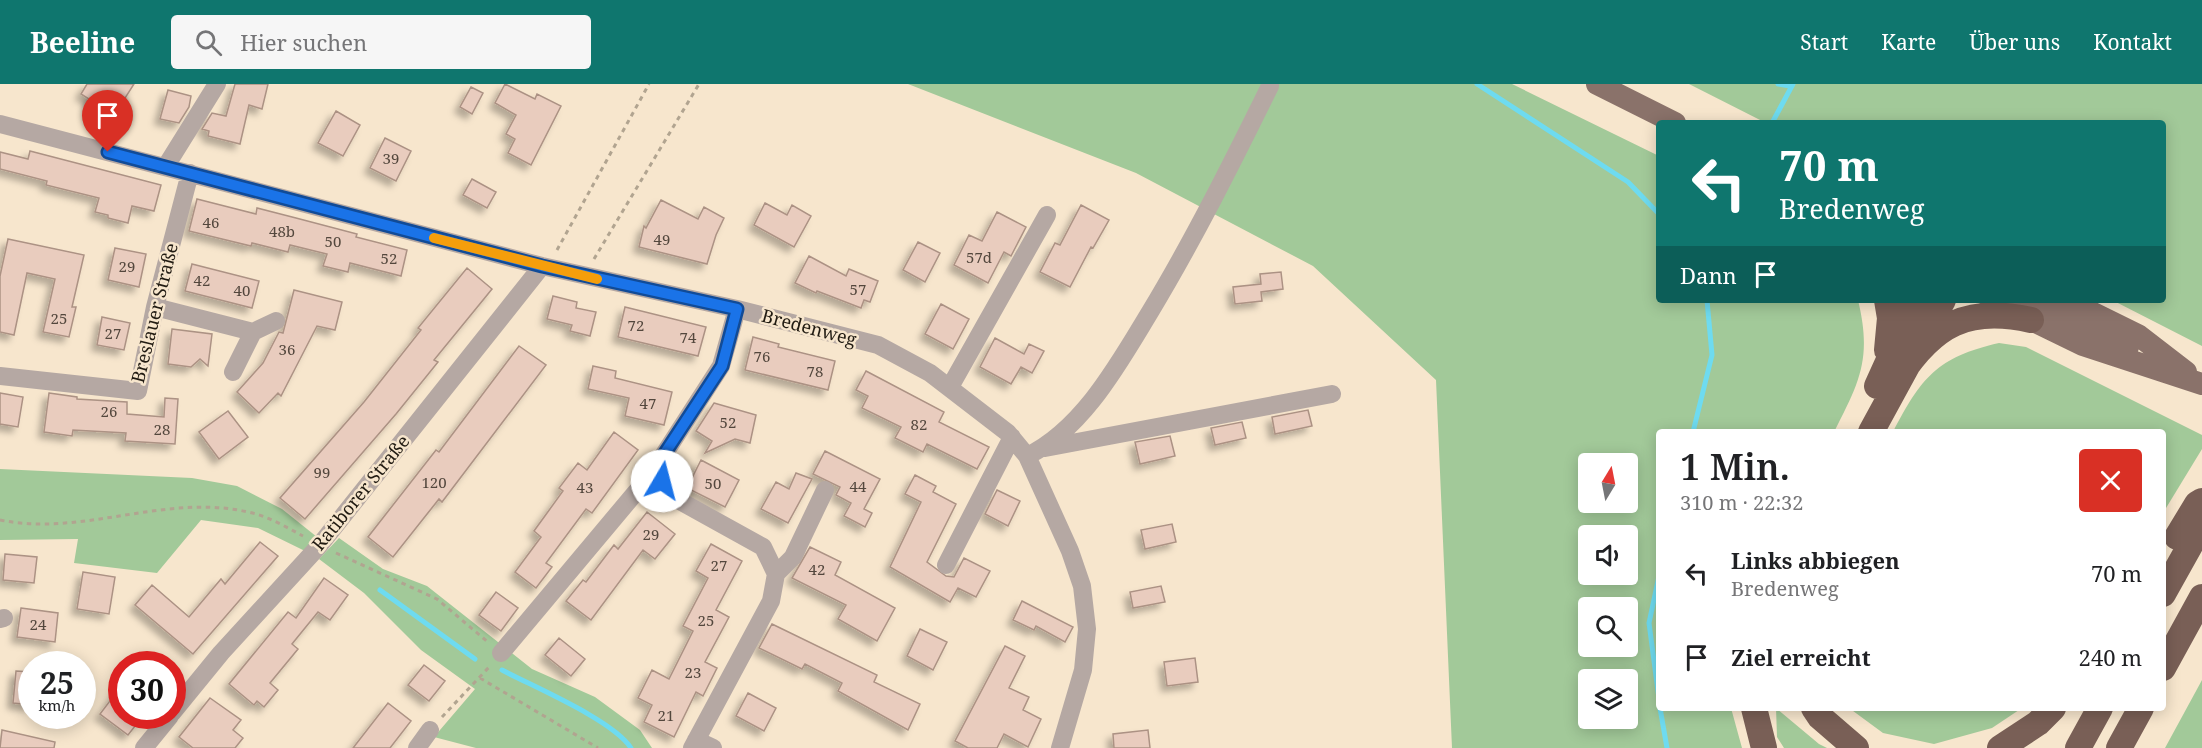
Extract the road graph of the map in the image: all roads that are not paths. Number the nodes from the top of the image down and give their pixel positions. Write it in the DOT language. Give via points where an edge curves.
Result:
graph roads {
  1 [pos="217,84"];
  2 [pos="1597,84"];
  3 [pos="1270,86"];
  4 [pos="1668,120"];
  5 [pos="0,124"];
  6 [pos="166,166"];
  7 [pos="190,173"];
  8 [pos="1047,215"];
  9 [pos="542,266"];
  10 [pos="1887,303"];
  11 [pos="1915,303"];
  12 [pos="1941,303"];
  13 [pos="2002,303"];
  14 [pos="2073,303"];
  15 [pos="155,307"];
  16 [pos="737,309"];
  17 [pos="2031,310"];
  18 [pos="276,321"];
  19 [pos="253,332"];
  20 [pos="233,372"];
  21 [pos="0,376"];
  22 [pos="1899,377"];
  23 [pos="2202,384"];
  24 [pos="950,387"];
  25 [pos="1332,393"];
  26 [pos="1871,398"];
  27 [pos="1856,429"];
  28 [pos="1872,429"];
  29 [pos="1012,437"];
  30 [pos="1045,447"];
  31 [pos="1027,456"];
  32 [pos="662,481"];
  33 [pos="825,490"];
  34 [pos="2202,501"];
  35 [pos="2202,524"];
  36 [pos="2166,555"];
  37 [pos="946,565"];
  38 [pos="776,574"];
  39 [pos="2166,589"];
  40 [pos="2202,597"];
  41 [pos="501,653"];
  42 [pos="2166,663"];
  43 [pos="186,696"];
  44 [pos="1755,711"];
  45 [pos="1816,711"];
  46 [pos="2050,711"];
  47 [pos="2098,711"];
  48 [pos="2139,711"];
  49 [pos="159,729"];
  50 [pos="430,730"];
  51 [pos="694,744"];
  52 [pos="144,748"];
  53 [pos="417,748"];
  54 [pos="713,748"];
  55 [pos="1060,748"];
  56 [pos="1764,748"];
  57 [pos="1856,748"];
  58 [pos="2000,748"];
  59 [pos="2078,748"];
  60 [pos="2119,748"];
  1 -- 6 [label="street"];
  2 -- 4 [label="main road"];
  3 -- 30 [label="street" via="1194,239 1106,386"];
  5 -- 6 [label="street, Bredenweg"];
  6 -- 7 [label="street, Bredenweg"];
  7 -- 9 [label="street, Bredenweg"];
  7 -- 15 [label="street, Breslauer Straße"];
  8 -- 24 [label="street"];
  9 -- 16 [label="street, Bredenweg"];
  9 -- 43 [label="street, Ratiborer Straße" via="320,546"];
  10 -- 26 [label="highway" via="1890,335 1886,359"];
  11 -- 26 [label="highway"];
  12 -- 22 [label="highway"];
  13 -- 17 [label="main road"];
  14 -- 23 [label="main road" via="2138,335"];
  15 -- 19 [label="street"];
  15 -- 21 [label="street, Breslauer Straße" via="138,391"];
  16 -- 24 [label="street, Bredenweg" via="878,345"];
  16 -- 32 [label="street" via="722,366 661,459"];
  17 -- 22 [label="highway" via="1970,316 1952,322 1915,352"];
  17 -- 23 [label="main road" via="2083,345"];
  18 -- 19 [label="street"];
  19 -- 20 [label="street"];
  22 -- 28 [label="highway"];
  24 -- 29 [label="street, Bredenweg"];
  25 -- 30 [label="street"];
  26 -- 27 [label="highway"];
  29 -- 31 [label="street, Bredenweg"];
  29 -- 37 [label="street"];
  30 -- 31 [label="street"];
  31 -- 55 [label="street, Bredenweg" via="1070,551 1082,586 1087,629 1083,670"];
  32 -- 38 [label="street" via="669,495 763,547"];
  32 -- 41 [label="street" via="636,492"];
  33 -- 38 [label="street" via="793,556"];
  34 -- 36 [label="highway"];
  35 -- 39 [label="highway"];
  38 -- 51 [label="street" via="771,601"];
  40 -- 42 [label="highway"];
  44 -- 56 [label="highway"];
  45 -- 57 [label="highway"];
  46 -- 58 [label="highway"];
  47 -- 59 [label="highway"];
  48 -- 60 [label="highway"];
  49 -- 52 [label="street, Ratiborer Straße"];
  50 -- 53 [label="street"];
  51 -- 54 [label="street"];
}
